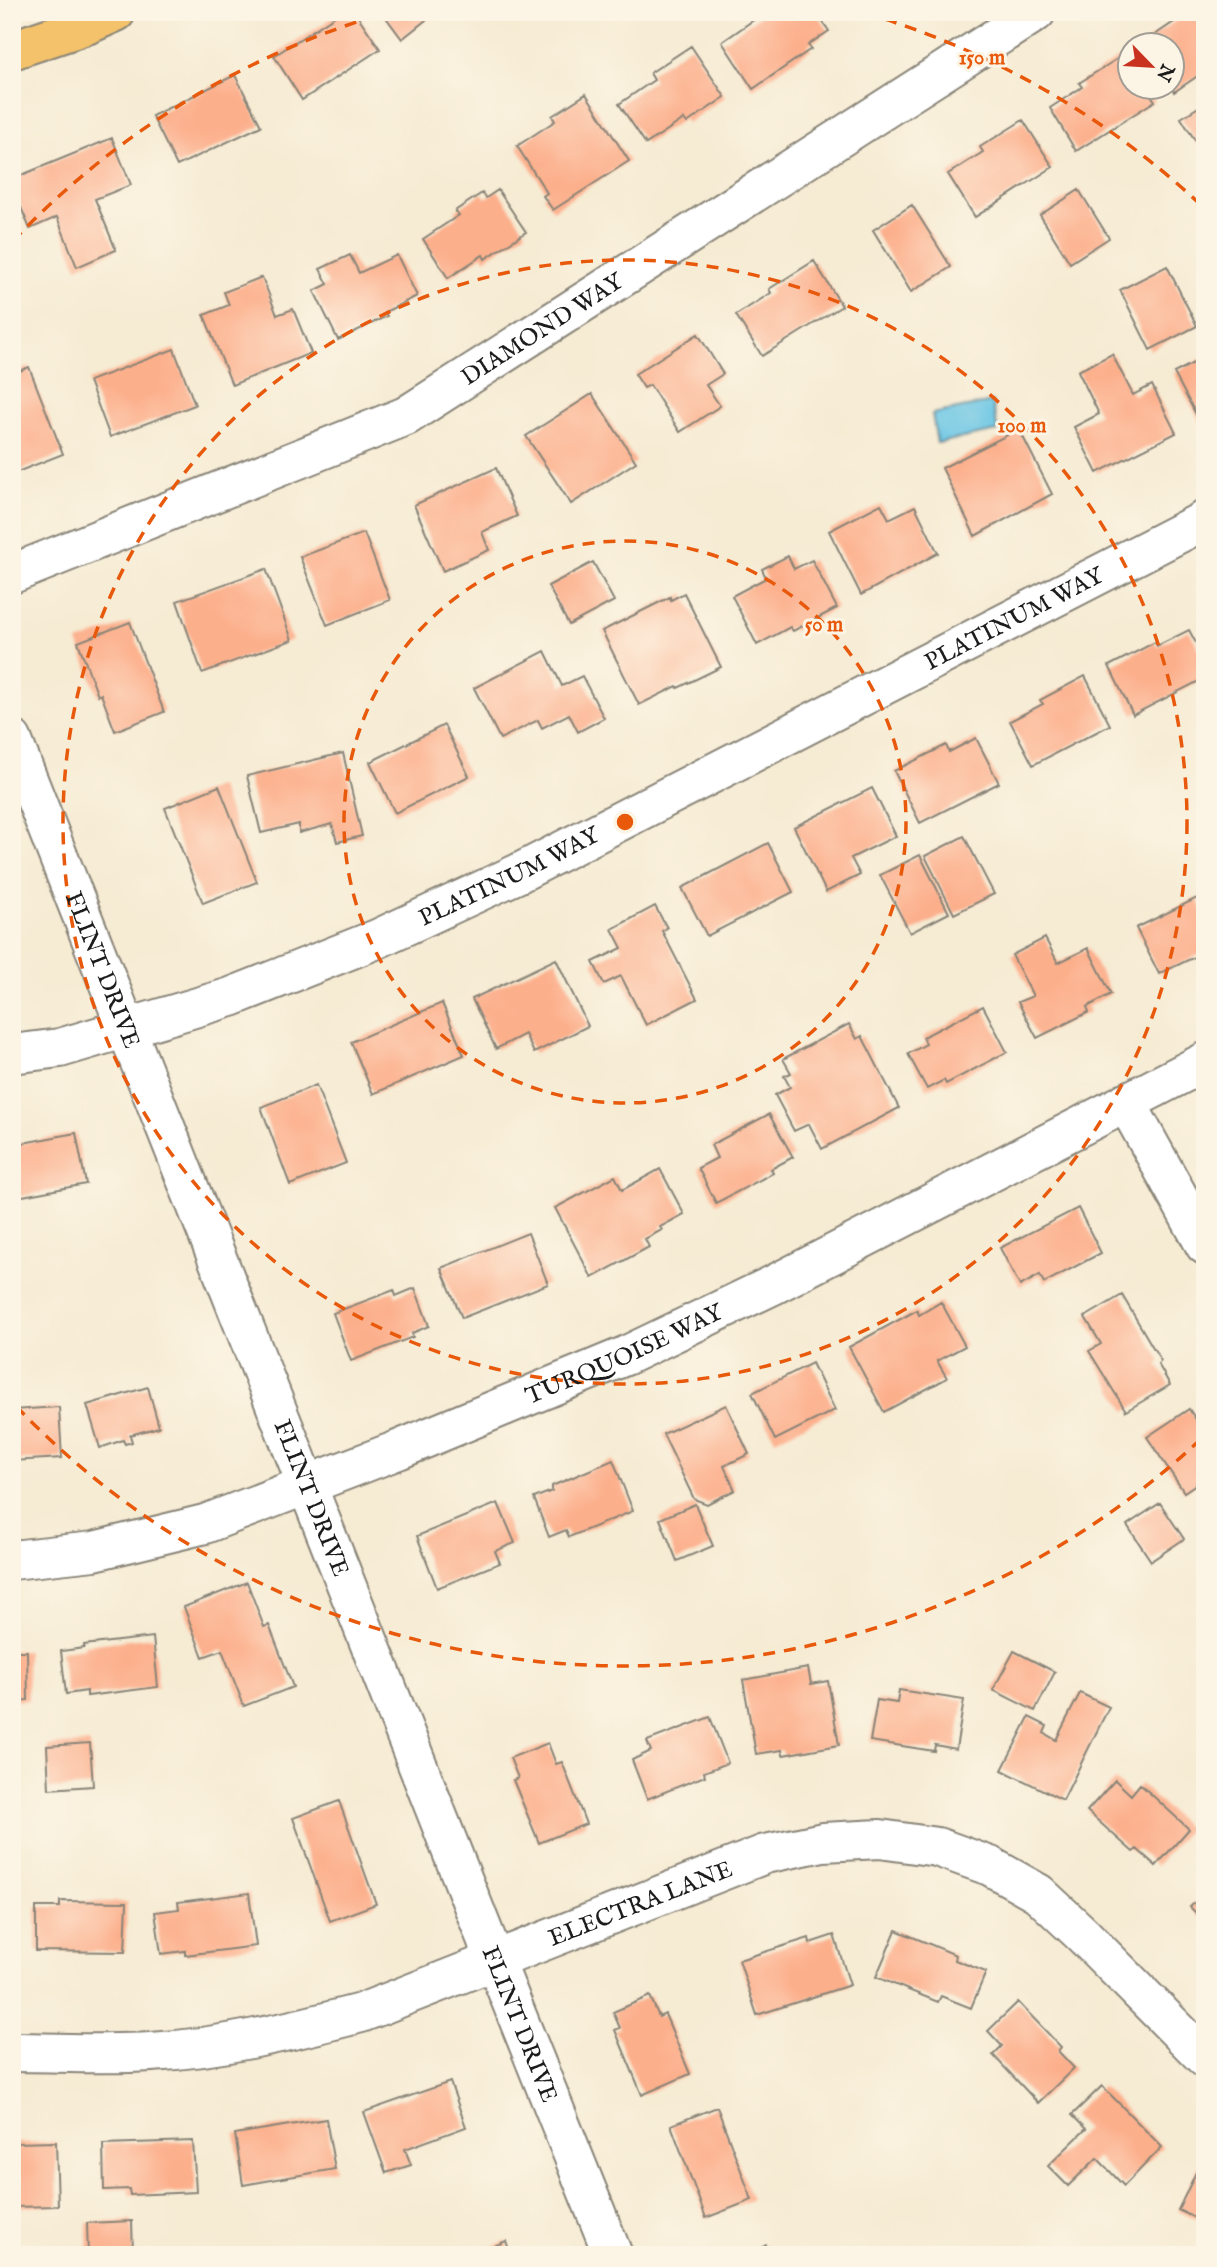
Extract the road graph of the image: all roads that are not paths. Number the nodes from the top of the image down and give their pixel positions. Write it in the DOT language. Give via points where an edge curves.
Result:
graph roads {
  1 [pos="116,12"];
  2 [pos="1036,12"];
  3 [pos="12,50"];
  4 [pos="1205,520"];
  5 [pos="12,574"];
  6 [pos="12,739"];
  7 [pos="127,1029"];
  8 [pos="12,1055"];
  9 [pos="1205,1062"];
  10 [pos="1126,1102"];
  11 [pos="1205,1245"];
  12 [pos="307,1484"];
  13 [pos="12,1560"];
  14 [pos="495,1961"];
  15 [pos="12,2052"];
  16 [pos="1205,2058"];
  17 [pos="613,2255"];
  1 -- 3 [label="main road"];
  2 -- 5 [label="street, DIAMOND WAY" via="406,416"];
  4 -- 7 [label="street, PLATINUM WAY" via="484,889 377,939 231,998"];
  6 -- 7 [label="street, FLINT DRIVE"];
  7 -- 8 [label="street, PLATINUM WAY" via="60,1048"];
  7 -- 12 [label="street, FLINT DRIVE"];
  9 -- 10 [label="street, TURQUOISE WAY"];
  10 -- 11 [label="street"];
  10 -- 12 [label="street, TURQUOISE WAY" via="625,1356"];
  12 -- 13 [label="street, TURQUOISE WAY" via="205,1524 94,1551"];
  12 -- 14 [label="street, FLINT DRIVE"];
  14 -- 15 [label="street, ELECTRA LANE" via="361,2013 297,2030 151,2052"];
  14 -- 16 [label="street, ELECTRA LANE" via="765,1854 823,1842 880,1839 937,1847 989,1866 1038,1893"];
  14 -- 17 [label="street, FLINT DRIVE"];
}
